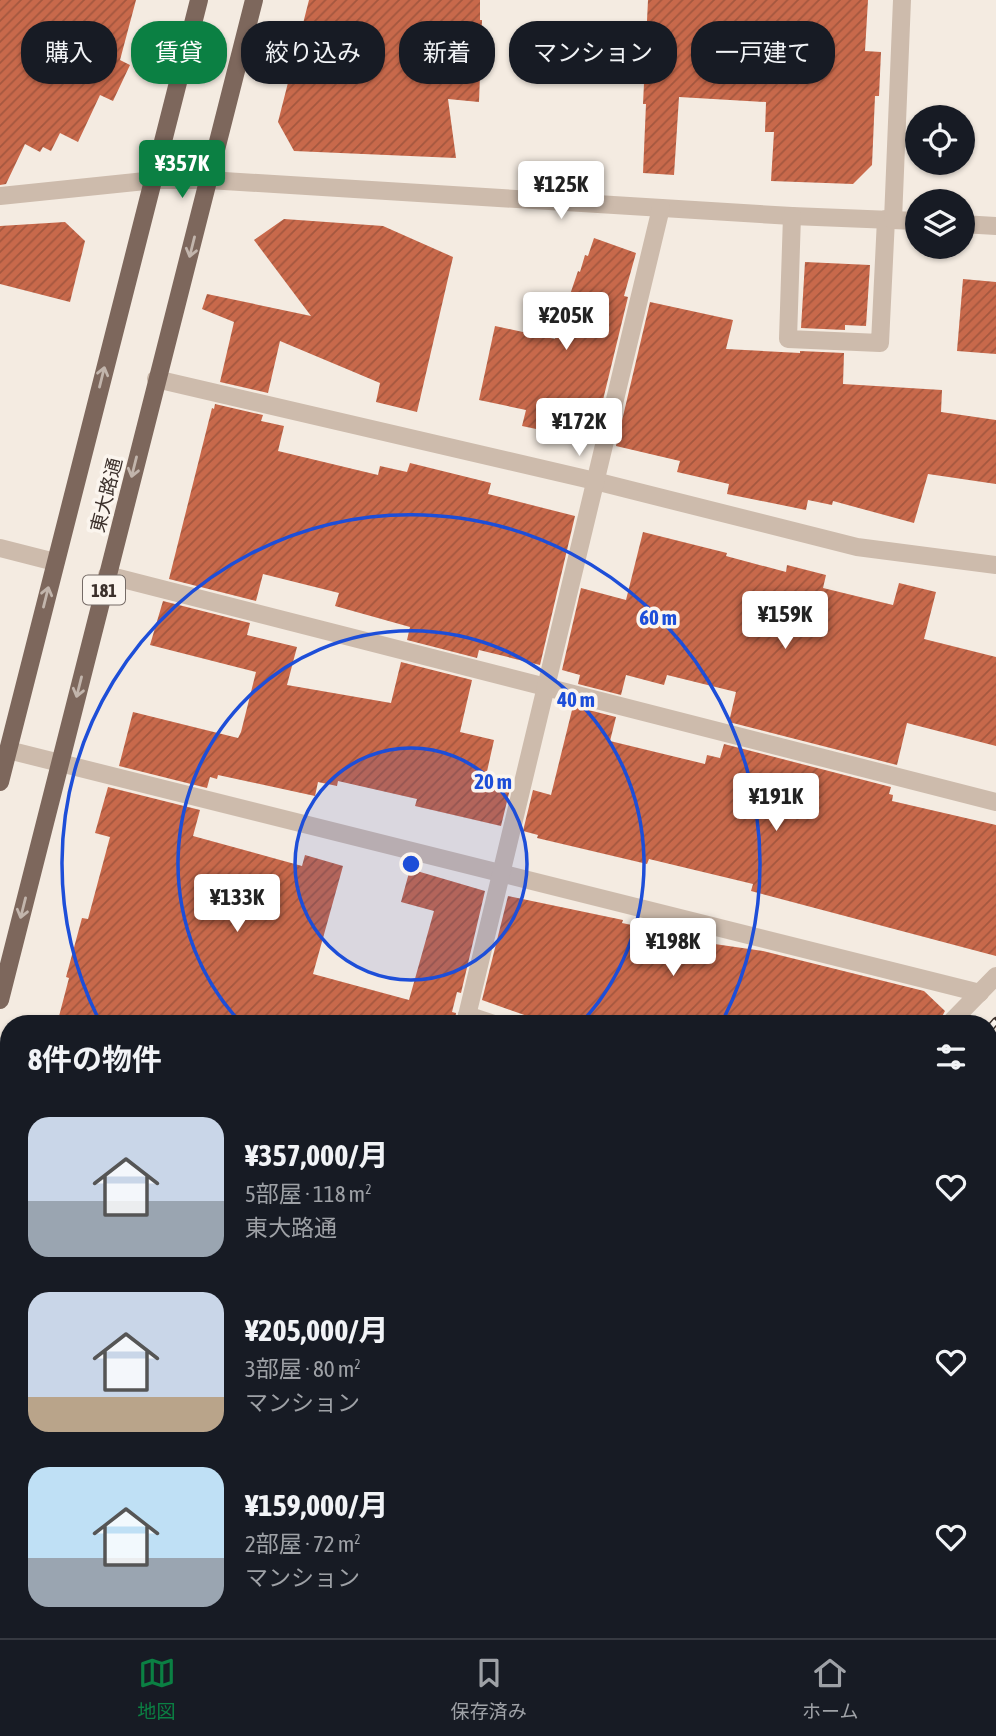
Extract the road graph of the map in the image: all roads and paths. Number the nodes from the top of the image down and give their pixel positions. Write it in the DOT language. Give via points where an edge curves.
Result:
graph roads {
  1 [pos="199,0"];
  2 [pos="254,0"];
  3 [pos="902,0"];
  4 [pos="155,180"];
  5 [pos="208,180"];
  6 [pos="0,196"];
  7 [pos="661,208"];
  8 [pos="792,216"];
  9 [pos="889,219"];
  10 [pos="905,220"];
  11 [pos="975,225"];
  12 [pos="996,226"];
  13 [pos="156,379"];
  14 [pos="595,481"];
  15 [pos="0,548"];
  16 [pos="55,562"];
  17 [pos="996,565"];
  18 [pos="107,575"];
  19 [pos="546,686"];
  20 [pos="8,750"];
  21 [pos="60,763"];
  22 [pos="0,782"];
  23 [pos="996,802"];
  24 [pos="501,873"];
  25 [pos="996,976"];
  26 [pos="980,993"];
  27 [pos="0,1000"];
  28 [pos="467,1015"];
  29 [pos="957,1015"];
  1 -- 4 [label="main road, 東大路通"];
  2 -- 5 [label="main road, 東大路通 / 181"];
  3 -- 9 [label="street"];
  4 -- 5 [label="street"];
  4 -- 6 [label="street"];
  16 -- 4 [label="main road, 東大路通, one-way"];
  5 -- 7 [label="street"];
  5 -- 13 [label="main road, 東大路通 / 181, one-way"];
  7 -- 8 [label="street"];
  7 -- 14 [label="street"];
  8 -- 9 [label="street"];
  8 -- 9 [label="street" via="788,339 880,343"];
  9 -- 10 [label="street"];
  11 -- 12 [label="street"];
  13 -- 14 [label="street"];
  13 -- 18 [label="main road, 東大路通 / 181, one-way"];
  14 -- 17 [label="street" via="858,547"];
  14 -- 19 [label="street"];
  15 -- 16 [label="street"];
  20 -- 16 [label="main road, 東大路通, one-way"];
  18 -- 19 [label="street"];
  18 -- 21 [label="main road, 東大路通 / 181, one-way"];
  19 -- 23 [label="street"];
  19 -- 24 [label="street"];
  20 -- 21 [label="street"];
  20 -- 22 [label="main road, 東大路通"];
  21 -- 24 [label="street"];
  21 -- 27 [label="main road, 東大路通 / 181, one-way"];
  24 -- 26 [label="street"];
  24 -- 28 [label="street"];
  25 -- 26 [label="street"];
  26 -- 29 [label="street"];
}
